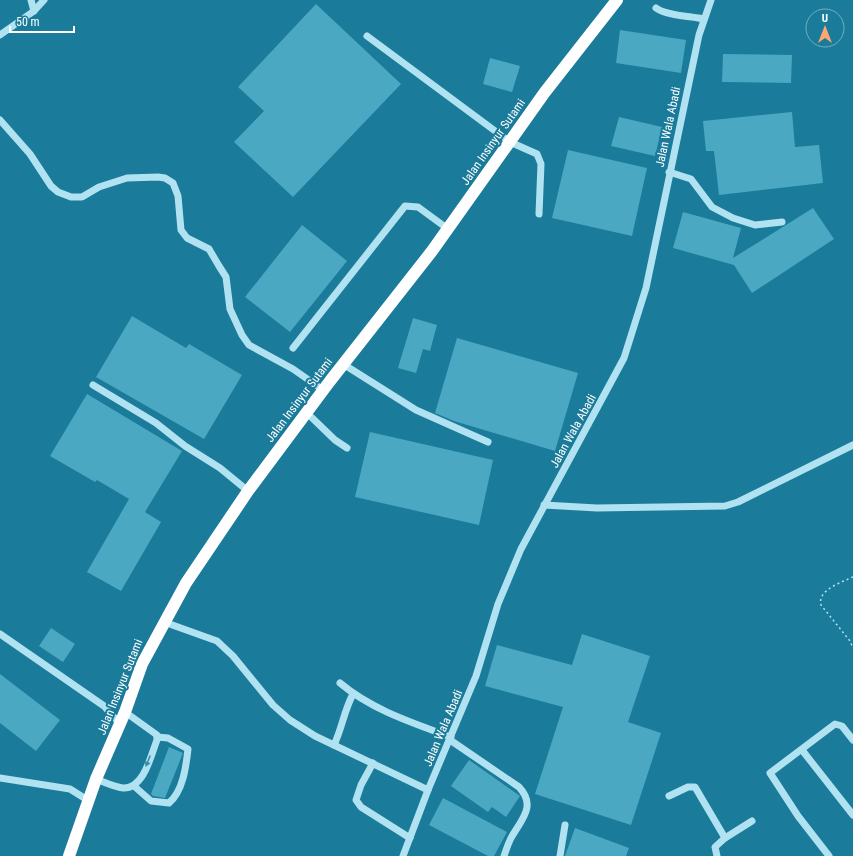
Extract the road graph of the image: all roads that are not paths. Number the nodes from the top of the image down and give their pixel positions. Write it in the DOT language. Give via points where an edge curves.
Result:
graph roads {
  1 [pos="31,0"];
  2 [pos="44,0"];
  3 [pos="617,0"];
  4 [pos="711,0"];
  5 [pos="656,8"];
  6 [pos="34,11"];
  7 [pos="704,19"];
  8 [pos="0,35"];
  9 [pos="367,36"];
  10 [pos="0,120"];
  11 [pos="510,142"];
  12 [pos="669,172"];
  13 [pos="539,214"];
  14 [pos="782,222"];
  15 [pos="448,229"];
  16 [pos="293,348"];
  17 [pos="343,364"];
  18 [pos="93,385"];
  19 [pos="323,390"];
  20 [pos="307,413"];
  21 [pos="488,442"];
  22 [pos="853,444"];
  23 [pos="347,448"];
  24 [pos="248,491"];
  25 [pos="544,505"];
  26 [pos="164,622"];
  27 [pos="0,634"];
  28 [pos="340,683"];
  29 [pos="354,694"];
  30 [pos="125,712"];
  31 [pos="120,724"];
  32 [pos="157,737"];
  33 [pos="451,738"];
  34 [pos="853,740"];
  35 [pos="334,745"];
  36 [pos="802,750"];
  37 [pos="373,763"];
  38 [pos="0,778"];
  39 [pos="96,779"];
  40 [pos="134,786"];
  41 [pos="428,790"];
  42 [pos="669,796"];
  43 [pos="89,801"];
  44 [pos="853,815"];
  45 [pos="752,821"];
  46 [pos="565,825"];
  47 [pos="410,838"];
  48 [pos="725,838"];
  49 [pos="69,856"];
  50 [pos="403,856"];
  51 [pos="504,856"];
  52 [pos="560,856"];
  53 [pos="717,856"];
  54 [pos="829,856"];
  1 -- 6 [label="street"];
  2 -- 6 [label="street"];
  3 -- 11 [label="highway, Jalan Insinyur Sutami" via="545,92"];
  4 -- 7 [label="street, Jalan Wala Abadi"];
  5 -- 7 [label="street" via="661,12"];
  6 -- 8 [label="street"];
  7 -- 12 [label="street, Jalan Wala Abadi"];
  9 -- 11 [label="street"];
  10 -- 19 [label="street" via="30,154 51,186 71,197 82,197 99,187 127,178 158,176 173,183 178,196 181,230 187,238 209,249 220,266 226,277 230,309 249,345 293,369"];
  11 -- 13 [label="street" via="540,158"];
  11 -- 15 [label="highway, Jalan Insinyur Sutami"];
  12 -- 14 [label="street" via="691,179 712,208 733,218 755,225"];
  12 -- 25 [label="street, Jalan Wala Abadi" via="646,288 624,358"];
  15 -- 16 [label="street" via="418,207 405,206"];
  15 -- 17 [label="highway, Jalan Insinyur Sutami"];
  17 -- 19 [label="highway, Jalan Insinyur Sutami"];
  17 -- 21 [label="street" via="416,410"];
  18 -- 24 [label="street" via="156,423"];
  19 -- 20 [label="highway, Jalan Insinyur Sutami"];
  20 -- 23 [label="street"];
  20 -- 24 [label="highway, Jalan Insinyur Sutami"];
  22 -- 25 [label="street" via="738,502 725,506 597,508"];
  24 -- 26 [label="highway, Jalan Insinyur Sutami" via="190,577"];
  25 -- 33 [label="street, Jalan Wala Abadi" via="521,549 498,604 476,676"];
  26 -- 30 [label="highway, Jalan Insinyur Sutami" via="142,664"];
  26 -- 35 [label="street" via="218,641 234,656 273,705 290,720"];
  27 -- 31 [label="street" via="104,706"];
  28 -- 29 [label="street"];
  29 -- 33 [label="street" via="376,707"];
  29 -- 35 [label="street" via="345,710"];
  30 -- 31 [label="highway, Jalan Insinyur Sutami"];
  30 -- 32 [label="street"];
  31 -- 39 [label="highway, Jalan Insinyur Sutami"];
  32 -- 40 [label="street, one-way" via="143,774"];
  32 -- 40 [label="street" via="168,738 188,748 176,796 169,803 151,801"];
  33 -- 41 [label="street, Jalan Wala Abadi"];
  33 -- 51 [label="street" via="524,792 527,799 526,813"];
  34 -- 36 [label="street" via="842,726 835,724"];
  35 -- 37 [label="street"];
  36 -- 44 [label="street"];
  36 -- 54 [label="street" via="770,775"];
  37 -- 41 [label="street"];
  37 -- 47 [label="street" via="356,800 361,807"];
  38 -- 43 [label="street" via="70,789"];
  39 -- 40 [label="street" via="122,788"];
  39 -- 43 [label="highway, Jalan Insinyur Sutami"];
  41 -- 47 [label="street, Jalan Wala Abadi"];
  42 -- 48 [label="street" via="688,787 695,788"];
  43 -- 49 [label="highway, Jalan Insinyur Sutami"];
  45 -- 48 [label="street"];
  46 -- 52 [label="street"];
  47 -- 50 [label="street, Jalan Wala Abadi"];
  48 -- 53 [label="street" via="715,847"];
}
